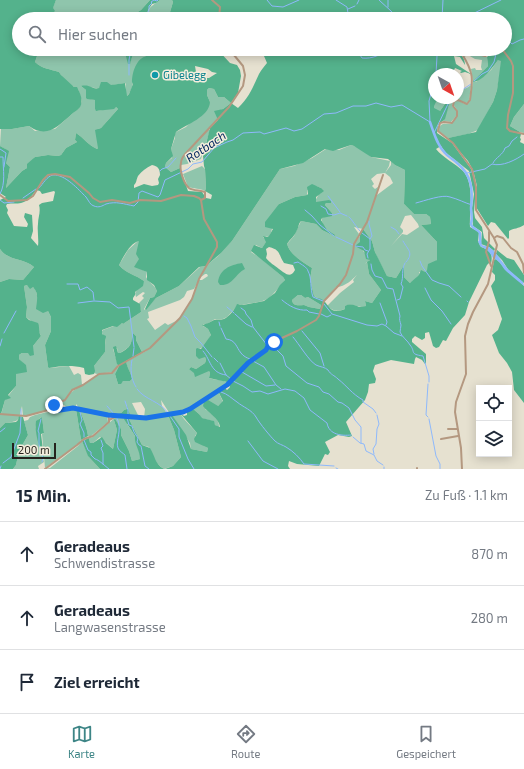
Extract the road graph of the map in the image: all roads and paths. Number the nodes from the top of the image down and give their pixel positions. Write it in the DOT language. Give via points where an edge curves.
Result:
graph roads {
  1 [pos="212,0"];
  2 [pos="220,12"];
  3 [pos="235,56"];
  4 [pos="463,56"];
  5 [pos="507,56"];
  6 [pos="524,134"];
  7 [pos="384,175"];
  8 [pos="0,195"];
  9 [pos="201,200"];
  10 [pos="489,230"];
  11 [pos="494,238"];
  12 [pos="491,267"];
  13 [pos="524,273"];
  14 [pos="52,409"];
  15 [pos="0,414"];
  16 [pos="108,415"];
  17 [pos="117,416"];
  18 [pos="109,420"];
  19 [pos="457,428"];
  20 [pos="448,429"];
  21 [pos="458,436"];
  22 [pos="440,439"];
  23 [pos="45,469"];
  24 [pos="462,469"];
  1 -- 2 [label="street" via="220,7"];
  3 -- 9 [label="street" via="243,66 243,86 229,107 181,162 181,171 188,187 205,192 205,198"];
  4 -- 10 [label="street" via="472,74 470,100 467,104 454,101 452,106 457,116 452,123 440,123 438,129 440,134 453,143 473,171 476,208"];
  5 -- 6 [label="street" via="513,66 514,93 507,129"];
  7 -- 17 [label="street" via="367,222 354,244 346,275 324,301 316,320 269,344 266,350 248,363 227,385 186,411 146,418"];
  8 -- 9 [label="street" via="8,200 27,200 48,176 55,174 70,177 97,201 161,201 181,195 194,196"];
  9 -- 14 [label="street" via="204,219 217,242 217,247 181,316 150,348 118,366 112,373 99,374 72,390 65,400 54,405"];
  10 -- 11 [label="street"];
  10 -- 12 [label="street" via="486,250"];
  11 -- 12 [label="street" via="497,246"];
  11 -- 13 [label="street" via="503,238 517,252 523,262"];
  12 -- 19 [label="street" via="488,284 466,329 466,374 455,409"];
  14 -- 15 [label="street" via="26,416"];
  14 -- 16 [label="street" via="56,411 73,408"];
  16 -- 17 [label="street"];
  16 -- 18 [label="street"];
  17 -- 18 [label="street"];
  18 -- 23 [label="street" via="93,436 84,438"];
  19 -- 20 [label="street"];
  19 -- 21 [label="street"];
  21 -- 22 [label="street"];
  21 -- 24 [label="street"];
}
